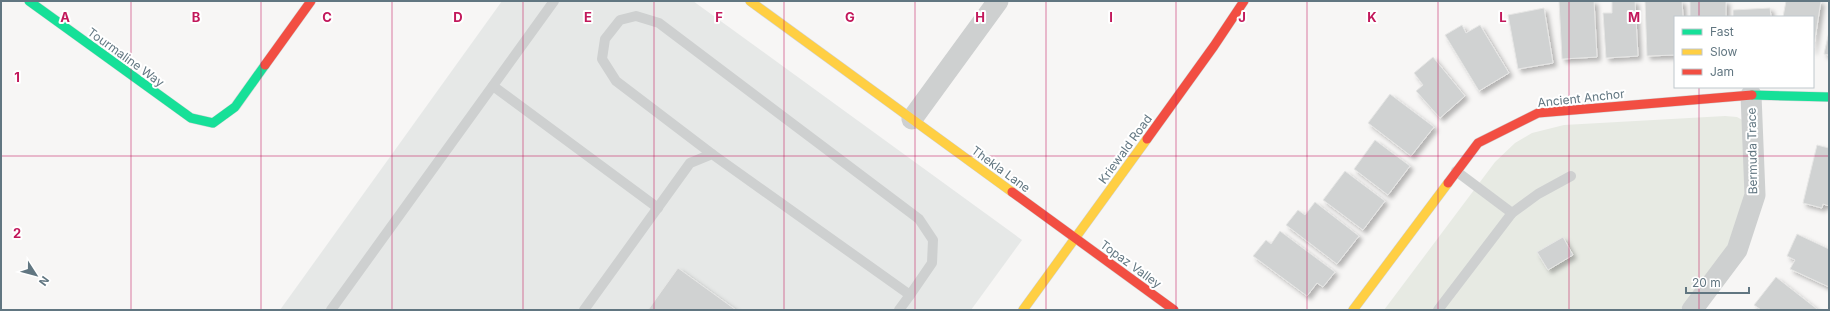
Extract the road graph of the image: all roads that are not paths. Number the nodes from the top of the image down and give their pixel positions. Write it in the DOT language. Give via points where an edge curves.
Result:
graph roads {
  1 [pos="29,1"];
  2 [pos="311,1"];
  3 [pos="554,1"];
  4 [pos="750,1"];
  5 [pos="998,1"];
  6 [pos="1244,1"];
  7 [pos="493,86"];
  8 [pos="1750,95"];
  9 [pos="1829,97"];
  10 [pos="912,119"];
  11 [pos="712,154"];
  12 [pos="1456,171"];
  13 [pos="1571,176"];
  14 [pos="658,208"];
  15 [pos="1512,213"];
  16 [pos="1075,238"];
  17 [pos="910,295"];
  18 [pos="331,310"];
  19 [pos="584,310"];
  20 [pos="899,310"];
  21 [pos="1023,310"];
  22 [pos="1174,310"];
  23 [pos="1353,310"];
  24 [pos="1438,310"];
  25 [pos="1692,310"];
  1 -- 2 [label="street, Tourmaline Way" via="191,118 213,123 235,107"];
  3 -- 7 [label="lane"];
  4 -- 10 [label="street, Thekla Lane"];
  5 -- 10 [label="street"];
  6 -- 16 [label="street, Kriewald Road"];
  7 -- 14 [label="lane"];
  7 -- 18 [label="lane"];
  8 -- 9 [label="street, Ancient Anchor"];
  8 -- 12 [label="street, Ancient Anchor" via="1538,113 1478,143"];
  8 -- 25 [label="street, Bermuda Trace" via="1755,195 1737,250"];
  10 -- 16 [label="street, Thekla Lane"];
  11 -- 14 [label="lane" via="690,163"];
  11 -- 17 [label="lane"];
  11 -- 17 [label="lane" via="616,81 602,60 605,39 620,20 636,16 659,23 919,220 933,240 932,263"];
  12 -- 15 [label="lane"];
  12 -- 23 [label="street, Ancient Anchor"];
  13 -- 15 [label="lane" via="1538,194"];
  14 -- 19 [label="lane"];
  15 -- 24 [label="lane"];
  16 -- 21 [label="street, Kriewald Road"];
  16 -- 22 [label="street, Topaz Valley"];
  17 -- 20 [label="lane"];
}
